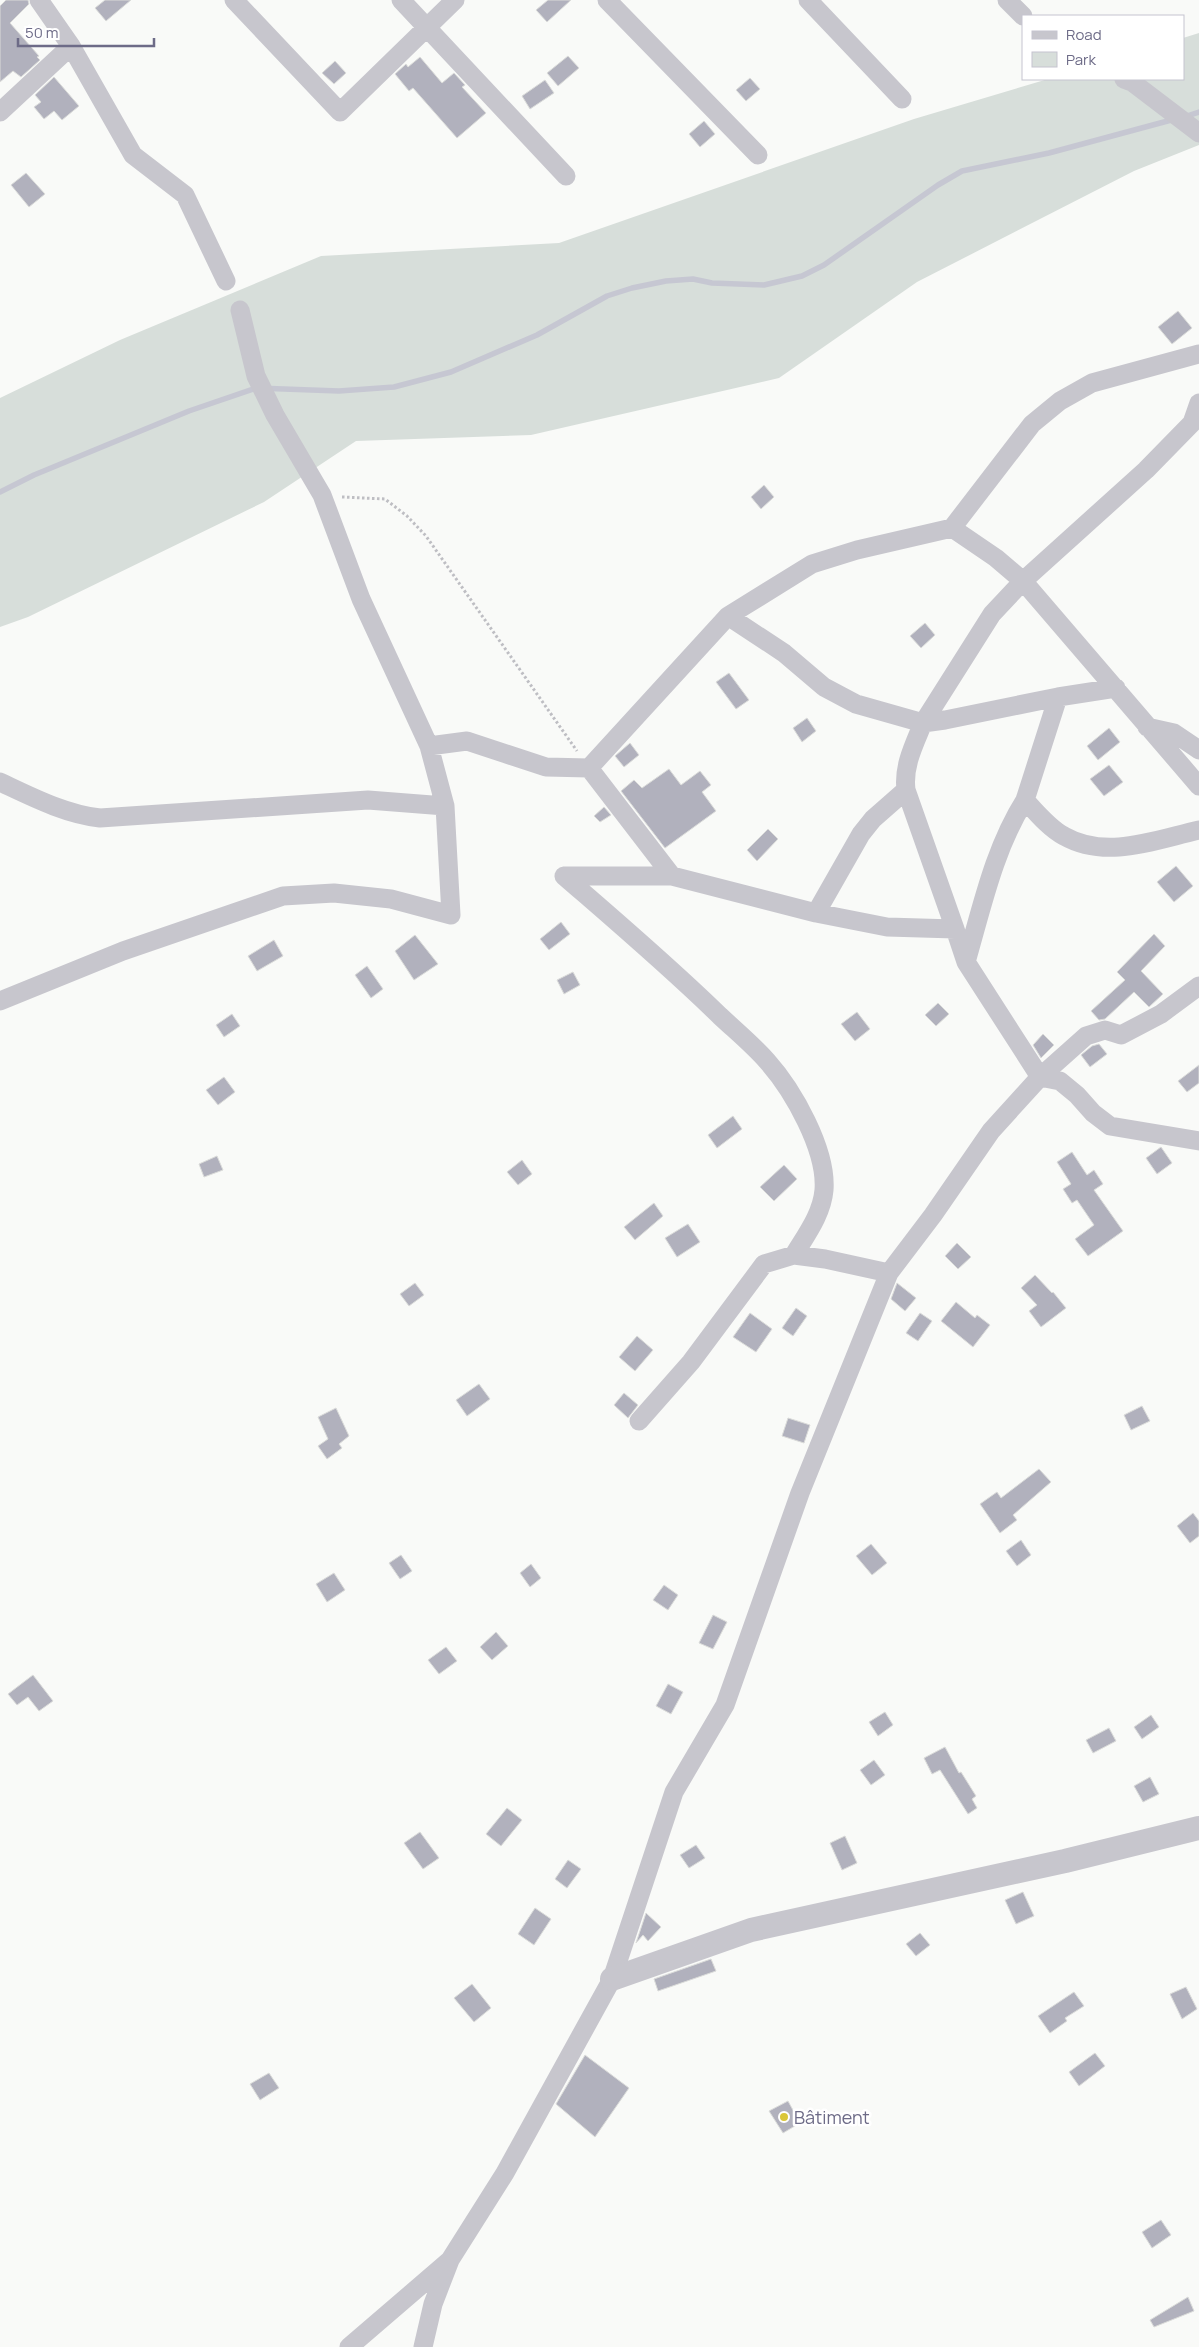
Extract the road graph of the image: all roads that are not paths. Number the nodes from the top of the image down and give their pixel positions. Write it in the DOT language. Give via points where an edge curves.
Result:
graph roads {
  1 [pos="38,0"];
  2 [pos="234,0"];
  3 [pos="400,0"];
  4 [pos="455,0"];
  5 [pos="607,0"];
  6 [pos="808,0"];
  7 [pos="1007,0"];
  8 [pos="1022,15"];
  9 [pos="427,27"];
  10 [pos="71,46"];
  11 [pos="1127,80"];
  12 [pos="902,99"];
  13 [pos="0,112"];
  14 [pos="1199,133"];
  15 [pos="758,156"];
  16 [pos="566,176"];
  17 [pos="226,280"];
  18 [pos="240,310"];
  19 [pos="1199,354"];
  20 [pos="1199,403"];
  21 [pos="1195,427"];
  22 [pos="952,528"];
  23 [pos="1023,581"];
  24 [pos="728,616"];
  25 [pos="1116,688"];
  26 [pos="1058,697"];
  27 [pos="923,723"];
  28 [pos="1147,727"];
  29 [pos="429,746"];
  30 [pos="1199,750"];
  31 [pos="589,768"];
  32 [pos="0,782"];
  33 [pos="1199,786"];
  34 [pos="906,790"];
  35 [pos="1025,800"];
  36 [pos="445,806"];
  37 [pos="1199,830"];
  38 [pos="672,876"];
  39 [pos="816,913"];
  40 [pos="955,929"];
  41 [pos="966,962"];
  42 [pos="1199,986"];
  43 [pos="0,1001"];
  44 [pos="1040,1077"];
  45 [pos="1199,1141"];
  46 [pos="794,1255"];
  47 [pos="889,1273"];
  48 [pos="639,1421"];
  49 [pos="1199,1828"];
  50 [pos="612,1979"];
  51 [pos="450,2260"];
  52 [pos="349,2347"];
  53 [pos="423,2347"];
  1 -- 10 [label="street"];
  2 -- 9 [label="street" via="340,112"];
  3 -- 9 [label="street"];
  4 -- 9 [label="street"];
  5 -- 15 [label="street"];
  6 -- 12 [label="street"];
  7 -- 8 [label="street"];
  9 -- 16 [label="street"];
  10 -- 13 [label="street"];
  10 -- 17 [label="street" via="133,155 185,195"];
  11 -- 14 [label="street"];
  18 -- 29 [label="street" via="256,376 322,496 361,599"];
  19 -- 22 [label="street" via="1092,383 1060,401 1032,424"];
  20 -- 21 [label="street"];
  21 -- 23 [label="street"];
  22 -- 23 [label="street"];
  22 -- 24 [label="street" via="812,564"];
  23 -- 25 [label="street"];
  23 -- 27 [label="street" via="992,614"];
  24 -- 27 [label="street" via="784,653 824,687 856,704"];
  24 -- 31 [label="street"];
  25 -- 26 [label="street"];
  25 -- 28 [label="street"];
  26 -- 27 [label="street"];
  26 -- 35 [label="street"];
  27 -- 34 [label="street" via="904,775"];
  28 -- 30 [label="street" via="1174,733"];
  28 -- 33 [label="street"];
  29 -- 31 [label="street" via="468,741 546,767"];
  29 -- 36 [label="street"];
  31 -- 38 [label="street"];
  32 -- 36 [label="street" via="44,802 83,816 100,818 368,800"];
  34 -- 39 [label="street" via="861,834"];
  34 -- 40 [label="street"];
  35 -- 37 [label="street" via="1063,836 1103,849"];
  35 -- 41 [label="street" via="995,862"];
  36 -- 43 [label="street" via="451,915 391,898 334,893 283,896 123,951"];
  38 -- 39 [label="street"];
  38 -- 46 [label="street" via="564,876 658,956 767,1061 793,1098 824,1166 824,1192 816,1220"];
  39 -- 40 [label="street" via="887,927"];
  40 -- 41 [label="street"];
  41 -- 44 [label="street"];
  42 -- 44 [label="street" via="1161,1014 1121,1035 1105,1030 1086,1036"];
  44 -- 45 [label="street" via="1060,1081 1110,1126"];
  44 -- 47 [label="street" via="992,1131"];
  46 -- 47 [label="street"];
  46 -- 48 [label="street" via="764,1264 691,1362"];
  47 -- 50 [label="street" via="800,1493 724,1705 674,1792"];
  49 -- 50 [label="street" via="751,1930"];
  50 -- 51 [label="street" via="509,2166"];
  51 -- 52 [label="street"];
  51 -- 53 [label="street" via="433,2304"];
}
